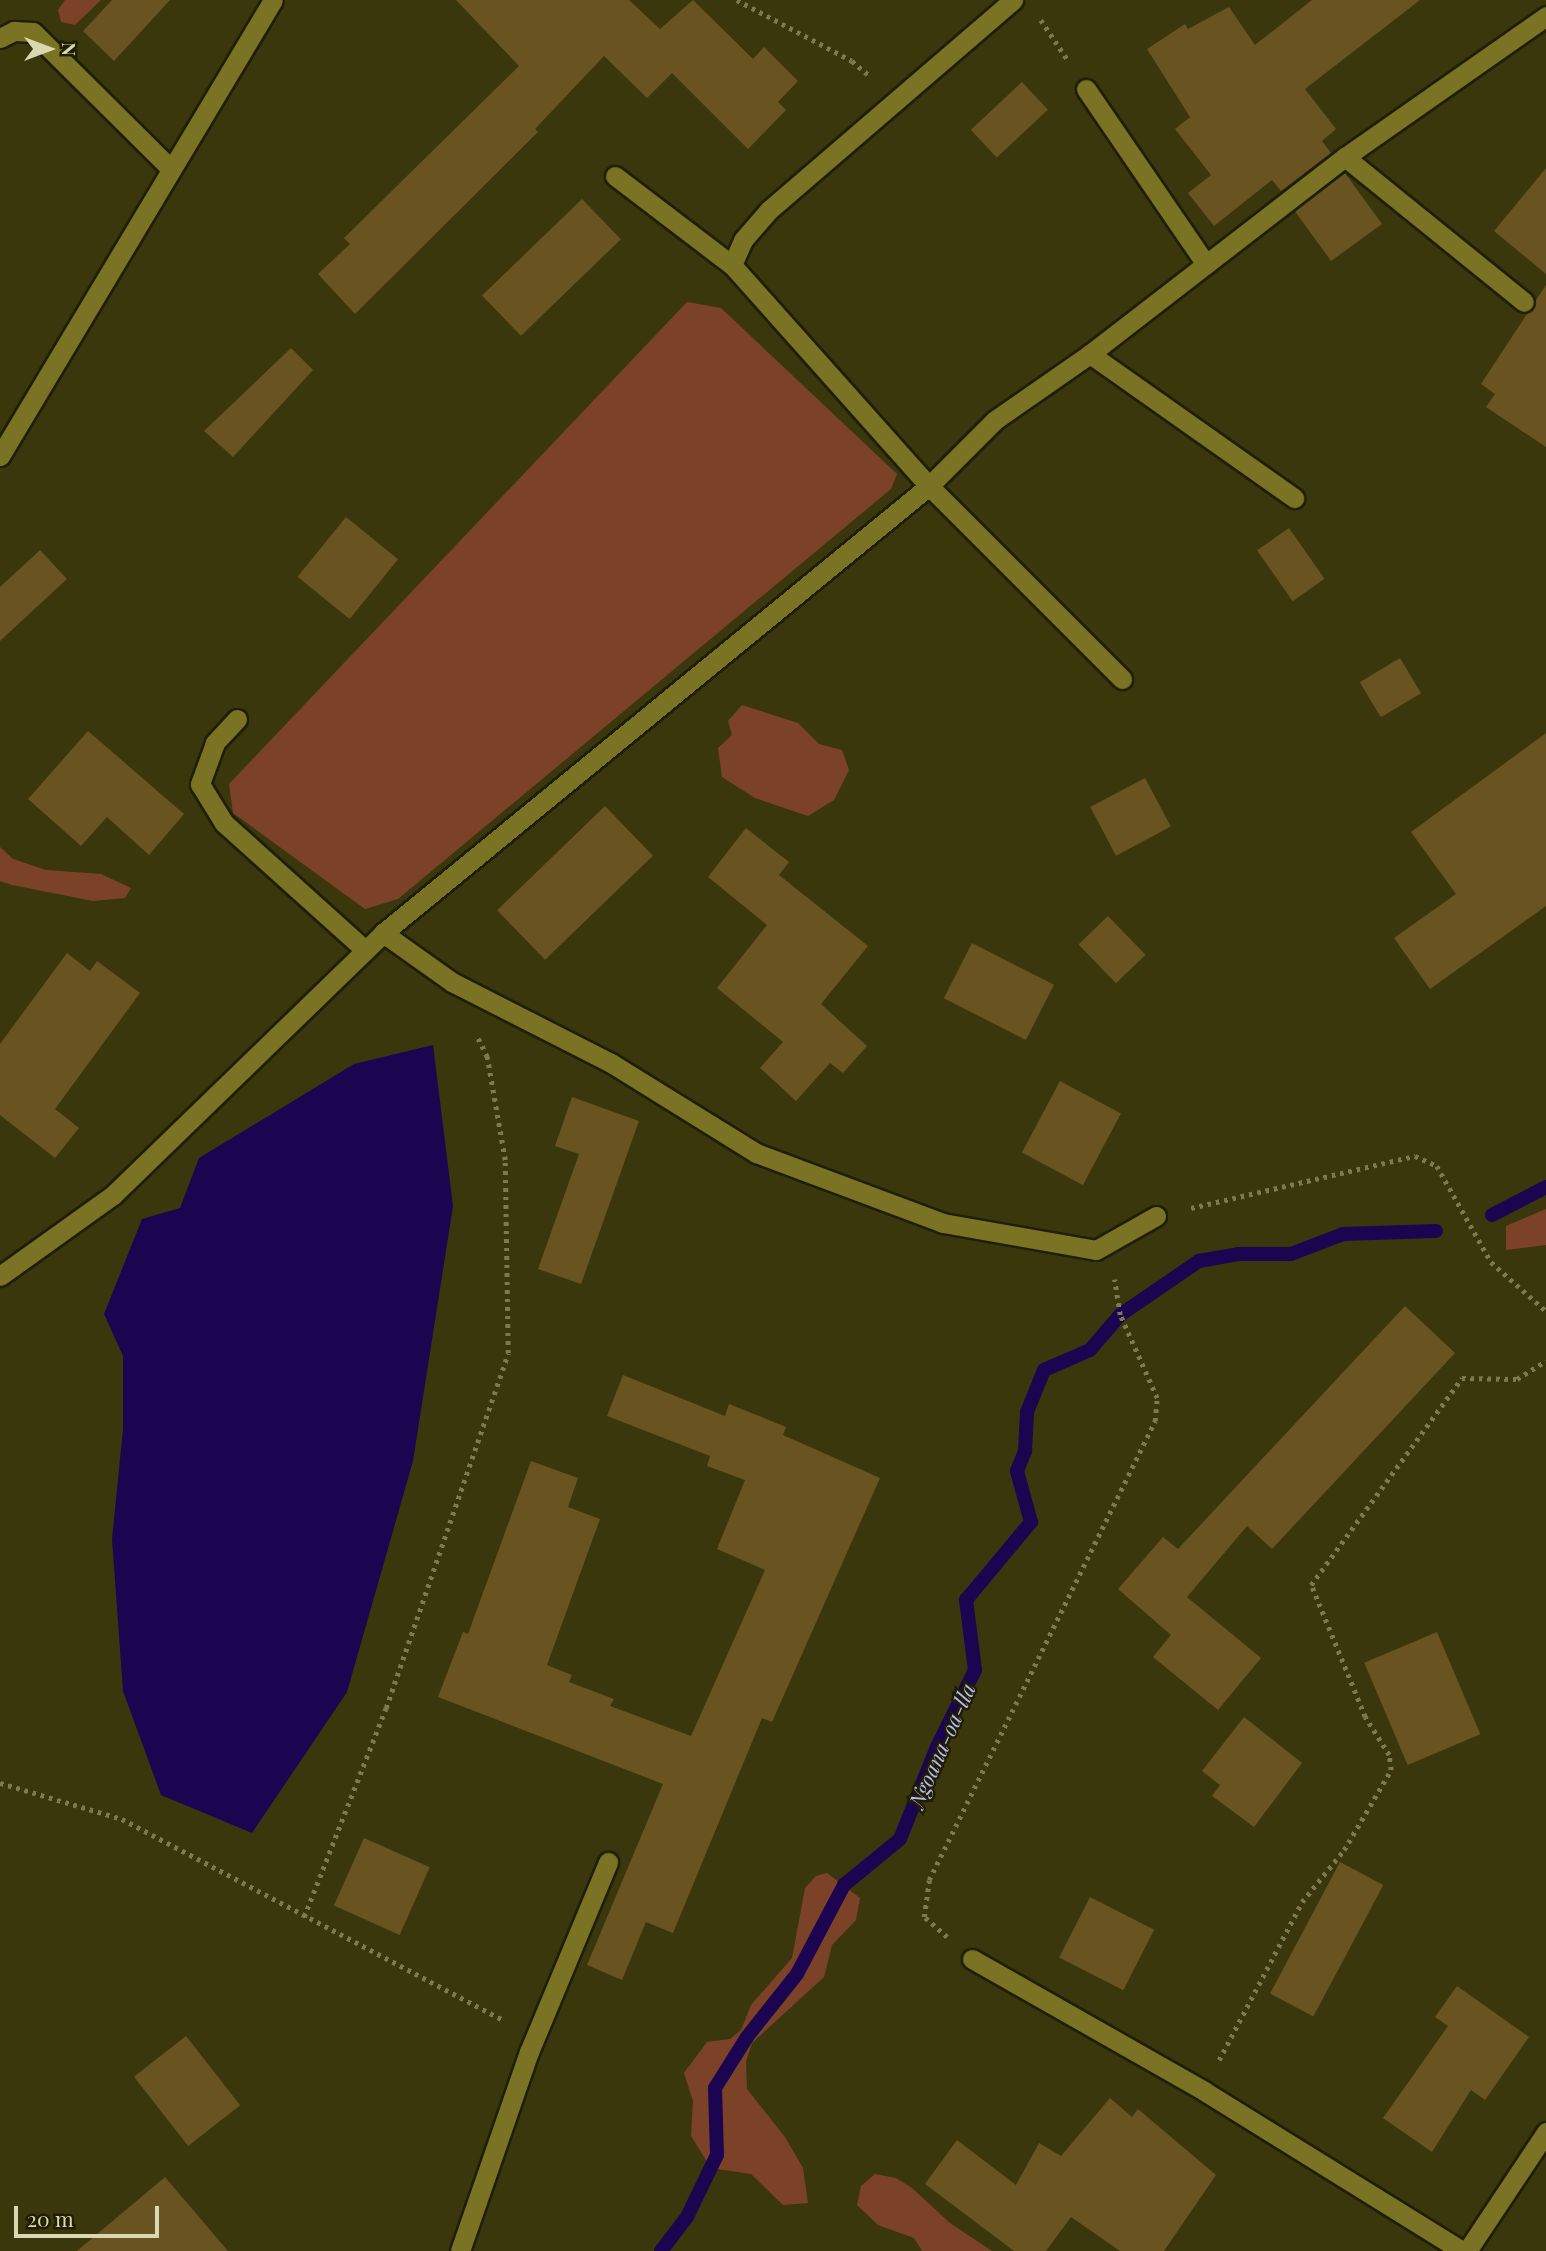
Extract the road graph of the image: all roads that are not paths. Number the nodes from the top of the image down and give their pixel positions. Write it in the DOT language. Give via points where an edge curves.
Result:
graph roads {
  1 [pos="273,0"];
  2 [pos="1013,0"];
  3 [pos="1546,16"];
  4 [pos="0,38"];
  5 [pos="1086,89"];
  6 [pos="1345,157"];
  7 [pos="169,167"];
  8 [pos="615,176"];
  9 [pos="1206,264"];
  10 [pos="732,265"];
  11 [pos="1524,302"];
  12 [pos="1090,354"];
  13 [pos="0,456"];
  14 [pos="929,486"];
  15 [pos="1294,498"];
  16 [pos="1122,679"];
  17 [pos="237,719"];
  18 [pos="383,933"];
  19 [pos="365,950"];
  20 [pos="1156,1216"];
  21 [pos="0,1276"];
  22 [pos="608,1862"];
  23 [pos="972,1959"];
  24 [pos="1546,2133"];
  25 [pos="460,2251"];
  26 [pos="1465,2251"];
  1 -- 7 [label="street"];
  2 -- 10 [label="street" via="769,210 743,240"];
  3 -- 6 [label="street"];
  4 -- 7 [label="street" via="14,31 33,32"];
  5 -- 9 [label="street"];
  6 -- 9 [label="street"];
  6 -- 11 [label="street"];
  7 -- 13 [label="street"];
  8 -- 10 [label="street"];
  9 -- 12 [label="street"];
  10 -- 14 [label="street"];
  12 -- 14 [label="street" via="995,420"];
  12 -- 15 [label="street"];
  14 -- 16 [label="street"];
  14 -- 18 [label="street"];
  17 -- 19 [label="street" via="215,743 200,784 224,823"];
  18 -- 19 [label="street"];
  18 -- 20 [label="street" via="452,982 611,1063 756,1153 943,1223 1096,1250"];
  19 -- 21 [label="street" via="113,1195"];
  22 -- 25 [label="street"];
  23 -- 26 [label="street" via="1204,2091"];
  24 -- 26 [label="street"];
}
